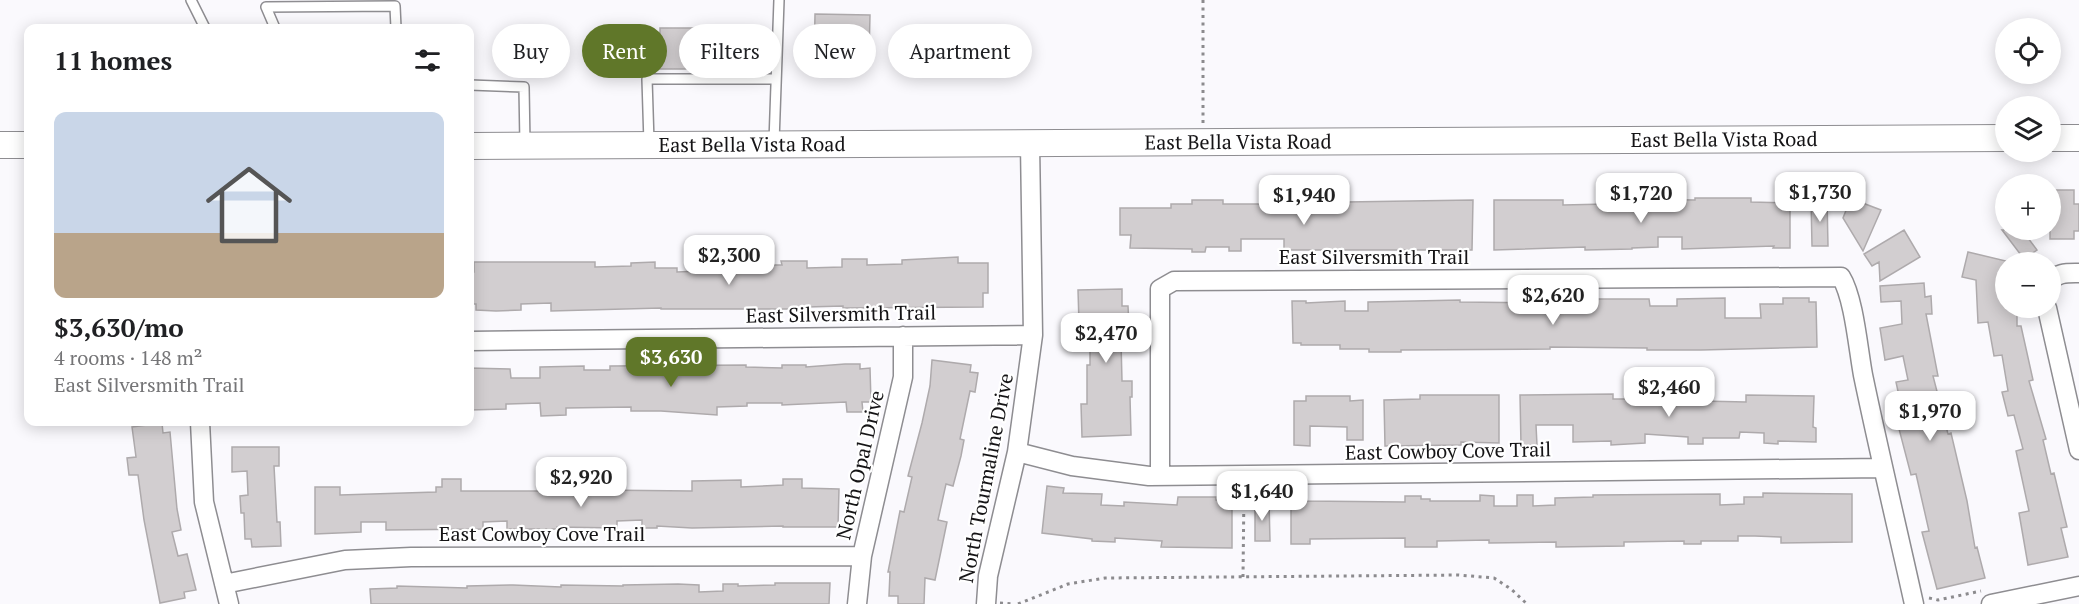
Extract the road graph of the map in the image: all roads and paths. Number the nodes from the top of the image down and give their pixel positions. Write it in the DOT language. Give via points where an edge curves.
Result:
graph roads {
  1 [pos="191,0"];
  2 [pos="779,0"];
  3 [pos="1203,0"];
  4 [pos="203,24"];
  5 [pos="273,24"];
  6 [pos="396,24"];
  7 [pos="776,79"];
  8 [pos="474,85"];
  9 [pos="1995,138"];
  10 [pos="2061,138"];
  11 [pos="2079,138"];
  12 [pos="1203,143"];
  13 [pos="1030,144"];
  14 [pos="0,145"];
  15 [pos="24,145"];
  16 [pos="649,145"];
  17 [pos="774,145"];
  18 [pos="474,146"];
  19 [pos="525,146"];
  20 [pos="2079,273"];
  21 [pos="2061,275"];
  22 [pos="2049,318"];
  23 [pos="1033,335"];
  24 [pos="903,336"];
  25 [pos="474,341"];
  26 [pos="200,426"];
  27 [pos="2079,450"];
  28 [pos="1017,452"];
  29 [pos="1882,468"];
  30 [pos="1160,476"];
  31 [pos="1244,476"];
  32 [pos="862,556"];
  33 [pos="1243,577"];
  34 [pos="224,584"];
  35 [pos="2079,586"];
  36 [pos="229,604"];
  37 [pos="857,604"];
  38 [pos="986,604"];
  39 [pos="1018,604"];
  40 [pos="1527,604"];
  41 [pos="1914,604"];
  42 [pos="1990,604"];
  1 -- 4 [label="lane"];
  2 -- 7 [label="lane"];
  3 -- 12 [label="path"];
  5 -- 6 [label="lane" via="266,6 395,6"];
  7 -- 16 [label="lane" via="647,79"];
  7 -- 17 [label="lane"];
  8 -- 19 [label="lane" via="524,87"];
  9 -- 12 [label="street, East Bella Vista Road"];
  10 -- 11 [label="street"];
  12 -- 13 [label="street, East Bella Vista Road"];
  13 -- 17 [label="street, East Bella Vista Road"];
  13 -- 23 [label="street, North Tourmaline Drive"];
  14 -- 15 [label="street"];
  16 -- 17 [label="street, East Bella Vista Road"];
  16 -- 19 [label="street, East Bella Vista Road"];
  18 -- 19 [label="street, East Bella Vista Road"];
  20 -- 21 [label="street"];
  22 -- 27 [label="street"];
  23 -- 24 [label="street, East Silversmith Trail"];
  23 -- 28 [label="street, North Tourmaline Drive"];
  24 -- 25 [label="street, East Silversmith Trail"];
  24 -- 32 [label="street, North Opal Drive" via="903,377"];
  26 -- 34 [label="street" via="204,502"];
  28 -- 30 [label="street, East Cowboy Cove Trail" via="1072,466"];
  28 -- 38 [label="street, North Tourmaline Drive" via="988,576"];
  29 -- 30 [label="street, East Silversmith Trail" via="1848,288 1842,277 1174,281 1160,289"];
  29 -- 31 [label="street, East Cowboy Cove Trail"];
  29 -- 41 [label="street"];
  30 -- 31 [label="street, East Cowboy Cove Trail"];
  31 -- 33 [label="path"];
  32 -- 34 [label="street, East Cowboy Cove Trail" via="411,556 345,560"];
  32 -- 37 [label="street, North Opal Drive"];
  33 -- 39 [label="path" via="1094,579 1068,584"];
  33 -- 40 [label="path" via="1484,576 1503,583"];
  34 -- 36 [label="street"];
  35 -- 42 [label="street"];
}
